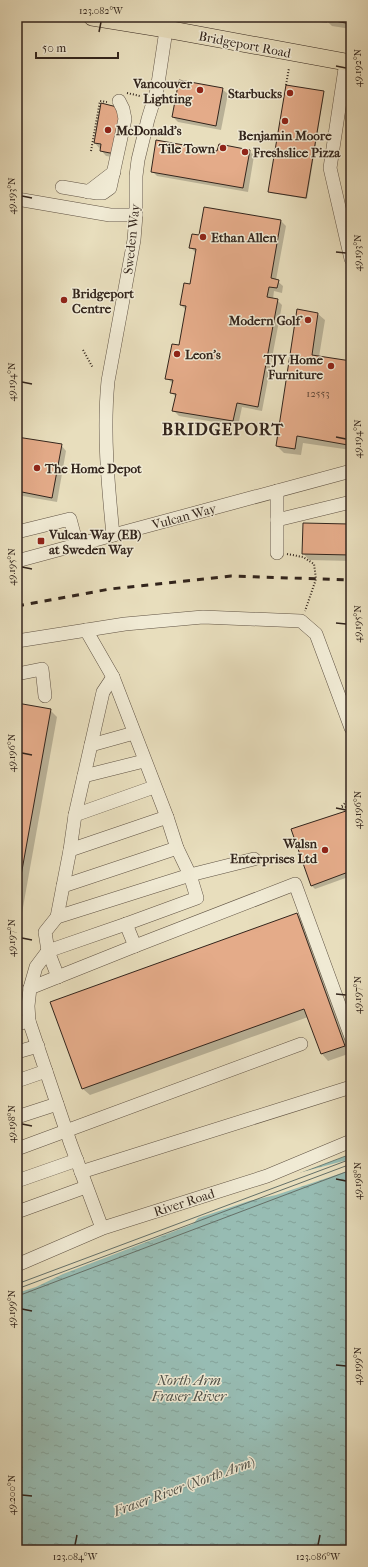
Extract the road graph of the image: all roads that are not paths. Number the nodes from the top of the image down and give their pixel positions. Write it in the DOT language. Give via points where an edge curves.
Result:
graph roads {
  1 [pos="92,17"];
  2 [pos="167,23"];
  3 [pos="349,63"];
  4 [pos="119,101"];
  5 [pos="62,187"];
  6 [pos="17,199"];
  7 [pos="136,215"];
  8 [pos="351,259"];
  9 [pos="351,471"];
  10 [pos="277,491"];
  11 [pos="351,502"];
  12 [pos="277,520"];
  13 [pos="17,532"];
  14 [pos="113,535"];
  15 [pos="77,545"];
  16 [pos="277,553"];
  17 [pos="17,561"];
  18 [pos="86,630"];
  19 [pos="17,641"];
  20 [pos="17,674"];
  21 [pos="113,677"];
  22 [pos="45,696"];
  23 [pos="351,728"];
  24 [pos="134,733"];
  25 [pos="91,745"];
  26 [pos="144,761"];
  27 [pos="84,776"];
  28 [pos="154,786"];
  29 [pos="75,815"];
  30 [pos="167,817"];
  31 [pos="177,848"];
  32 [pos="70,850"];
  33 [pos="254,859"];
  34 [pos="190,875"];
  35 [pos="63,886"];
  36 [pos="197,898"];
  37 [pos="56,917"];
  38 [pos="204,920"];
  39 [pos="126,924"];
  40 [pos="135,946"];
  41 [pos="48,951"];
  42 [pos="58,977"];
  43 [pos="30,988"];
  44 [pos="23,1023"];
  45 [pos="351,1037"];
  46 [pos="301,1044"];
  47 [pos="38,1046"];
  48 [pos="17,1052"];
  49 [pos="46,1072"];
  50 [pos="17,1081"];
  51 [pos="351,1087"];
  52 [pos="57,1104"];
  53 [pos="17,1117"];
  54 [pos="66,1130"];
  55 [pos="351,1141"];
  56 [pos="17,1149"];
  57 [pos="79,1166"];
  58 [pos="17,1181"];
  59 [pos="86,1187"];
  60 [pos="17,1212"];
  61 [pos="102,1228"];
  62 [pos="17,1265"];
  1 -- 2 [label="main road, Bridgeport Road"];
  2 -- 3 [label="main road, Bridgeport Road"];
  2 -- 7 [label="street, Sweden Way" via="158,84 138,160"];
  3 -- 8 [label="street" via="330,168"];
  4 -- 5 [label="street" via="125,119 112,185 107,191 97,193"];
  6 -- 7 [label="street" via="110,215"];
  7 -- 14 [label="street, Sweden Way" via="106,403 106,441"];
  9 -- 10 [label="street, Vulcan Way"];
  10 -- 12 [label="street"];
  10 -- 14 [label="street, Vulcan Way"];
  11 -- 12 [label="street"];
  12 -- 16 [label="street"];
  13 -- 15 [label="street" via="70,519"];
  14 -- 15 [label="street, Vulcan Way"];
  15 -- 17 [label="street, Vulcan Way"];
  18 -- 19 [label="street"];
  18 -- 21 [label="street"];
  18 -- 23 [label="street" via="203,617 301,621 316,634"];
  20 -- 22 [label="street" via="42,669"];
  21 -- 24 [label="street"];
  21 -- 25 [label="street" via="103,692"];
  24 -- 25 [label="street"];
  24 -- 26 [label="street"];
  25 -- 27 [label="street"];
  26 -- 27 [label="street"];
  26 -- 28 [label="street"];
  27 -- 29 [label="street"];
  28 -- 29 [label="street"];
  28 -- 30 [label="street"];
  29 -- 32 [label="street"];
  30 -- 31 [label="street"];
  30 -- 32 [label="street"];
  31 -- 34 [label="street"];
  31 -- 35 [label="street"];
  32 -- 35 [label="street"];
  33 -- 34 [label="street"];
  34 -- 36 [label="street"];
  34 -- 37 [label="street"];
  35 -- 37 [label="street"];
  36 -- 38 [label="street"];
  36 -- 39 [label="street"];
  37 -- 41 [label="street" via="44,932"];
  38 -- 40 [label="street"];
  38 -- 45 [label="street" via="295,884"];
  39 -- 40 [label="street"];
  39 -- 41 [label="street"];
  40 -- 42 [label="street"];
  41 -- 42 [label="street"];
  41 -- 43 [label="street" via="36,967"];
  42 -- 43 [label="street"];
  43 -- 44 [label="street"];
  44 -- 47 [label="street"];
  46 -- 54 [label="street"];
  47 -- 48 [label="street"];
  47 -- 49 [label="street"];
  49 -- 50 [label="street"];
  49 -- 52 [label="street"];
  51 -- 57 [label="street"];
  52 -- 53 [label="street"];
  52 -- 54 [label="street"];
  54 -- 56 [label="street"];
  54 -- 57 [label="street"];
  55 -- 61 [label="street, River Road" via="267,1176"];
  57 -- 58 [label="street"];
  57 -- 59 [label="street"];
  59 -- 60 [label="street"];
  59 -- 61 [label="street"];
  61 -- 62 [label="street, River Road"];
}
